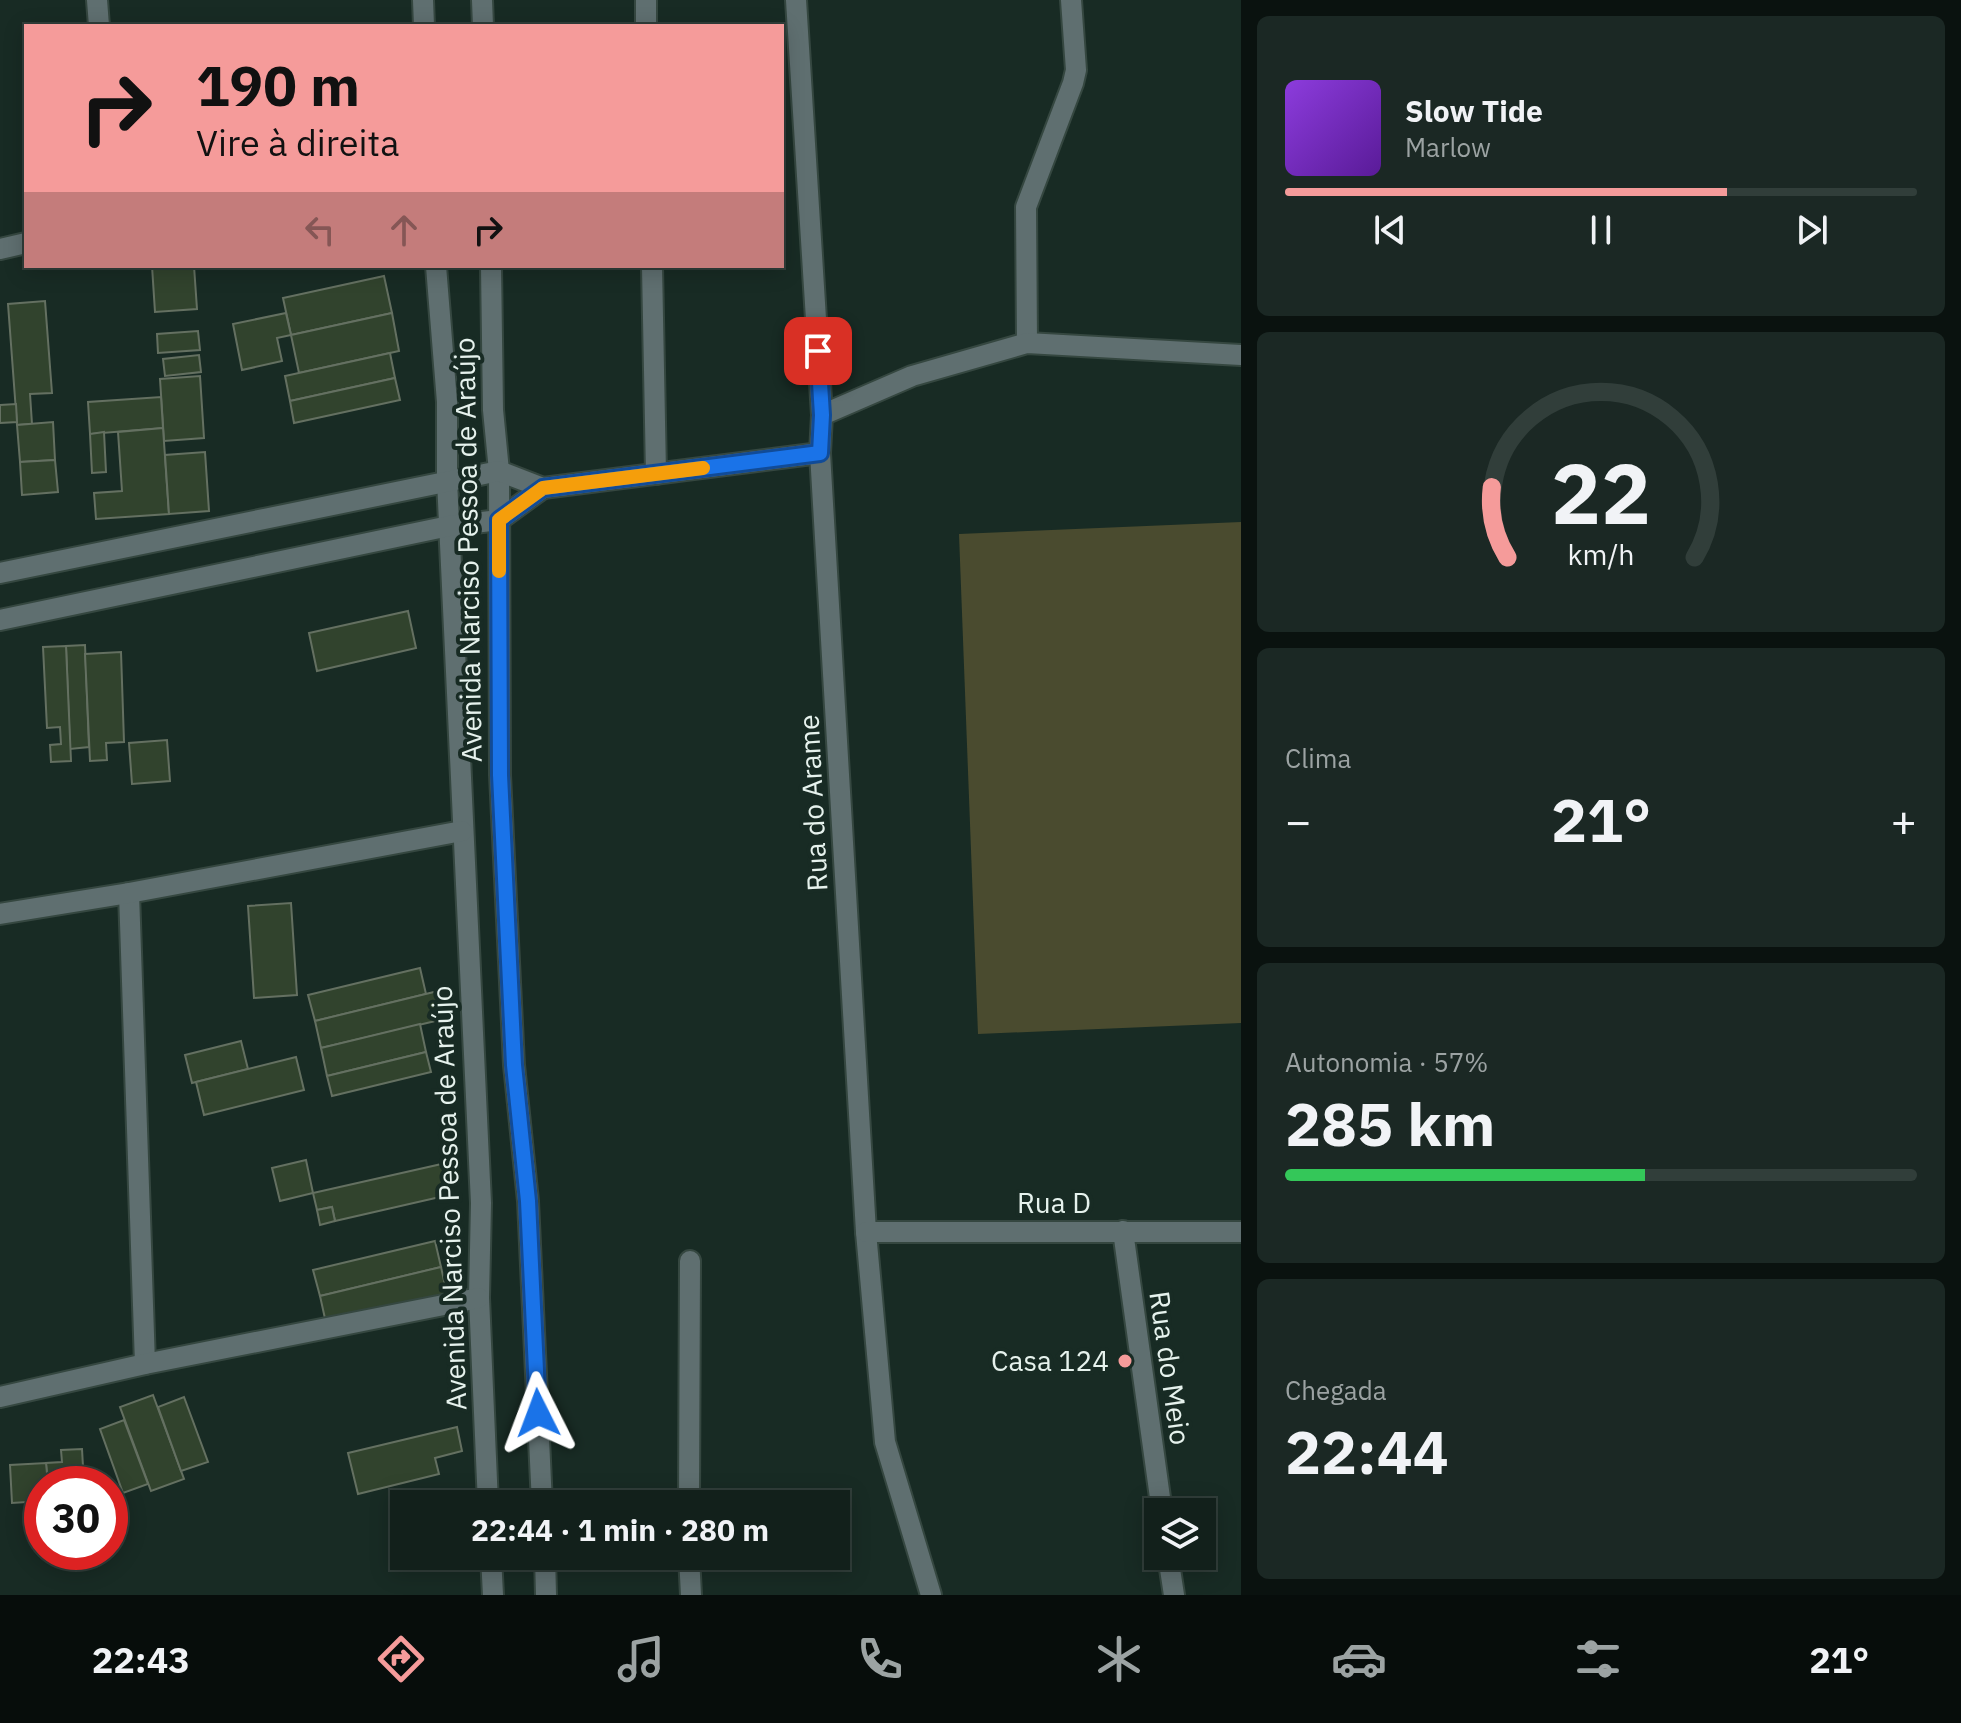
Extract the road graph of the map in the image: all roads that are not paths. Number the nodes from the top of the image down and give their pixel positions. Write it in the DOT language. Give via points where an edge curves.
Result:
graph roads {
  1 [pos="97,0"];
  2 [pos="423,0"];
  3 [pos="482,0"];
  4 [pos="646,0"];
  5 [pos="796,0"];
  6 [pos="1071,0"];
  7 [pos="99,24"];
  8 [pos="424,24"];
  9 [pos="483,24"];
  10 [pos="646,24"];
  11 [pos="24,243"];
  12 [pos="0,249"];
  13 [pos="436,268"];
  14 [pos="491,268"];
  15 [pos="652,268"];
  16 [pos="1027,343"];
  17 [pos="1241,355"];
  18 [pos="822,415"];
  19 [pos="820,453"];
  20 [pos="499,471"];
  21 [pos="656,474"];
  22 [pos="447,480"];
  23 [pos="543,488"];
  24 [pos="499,520"];
  25 [pos="449,526"];
  26 [pos="0,573"];
  27 [pos="0,620"];
  28 [pos="462,831"];
  29 [pos="129,893"];
  30 [pos="0,914"];
  31 [pos="1123,1231"];
  32 [pos="866,1232"];
  33 [pos="1241,1232"];
  34 [pos="690,1261"];
  35 [pos="479,1298"];
  36 [pos="145,1364"];
  37 [pos="0,1397"];
  38 [pos="487,1490"];
  39 [pos="541,1490"];
  40 [pos="689,1490"];
  41 [pos="1160,1498"];
  42 [pos="492,1570"];
  43 [pos="545,1570"];
  44 [pos="690,1570"];
  45 [pos="1170,1570"];
  46 [pos="493,1595"];
  47 [pos="546,1595"];
  48 [pos="691,1595"];
  49 [pos="931,1595"];
  50 [pos="1174,1595"];
  1 -- 7 [label="street"];
  2 -- 8 [label="street"];
  3 -- 9 [label="street"];
  4 -- 10 [label="street"];
  5 -- 18 [label="street, Rua do Arame"];
  6 -- 16 [label="street" via="1076,70 1026,207"];
  11 -- 12 [label="street"];
  13 -- 22 [label="street, Avenida Narciso Pessoa de Araújo"];
  14 -- 20 [label="street, Avenida Narciso Pessoa de Araújo"];
  15 -- 21 [label="street"];
  16 -- 17 [label="street"];
  16 -- 18 [label="street" via="912,376"];
  18 -- 19 [label="street, Rua do Arame"];
  19 -- 21 [label="street"];
  19 -- 32 [label="street, Rua do Arame"];
  20 -- 22 [label="street"];
  20 -- 23 [label="street"];
  20 -- 24 [label="street, Avenida Narciso Pessoa de Araújo"];
  21 -- 23 [label="street"];
  22 -- 25 [label="street, Avenida Narciso Pessoa de Araújo"];
  22 -- 26 [label="street"];
  23 -- 24 [label="street"];
  24 -- 25 [label="street"];
  24 -- 39 [label="street, Avenida Narciso Pessoa de Araújo" via="500,775"];
  25 -- 27 [label="street"];
  25 -- 28 [label="street, Avenida Narciso Pessoa de Araújo"];
  28 -- 29 [label="street"];
  28 -- 35 [label="street, Avenida Narciso Pessoa de Araújo" via="481,1203"];
  29 -- 30 [label="street"];
  29 -- 36 [label="street"];
  31 -- 32 [label="street, Rua D"];
  31 -- 33 [label="street, Rua D"];
  31 -- 41 [label="street, Rua do Meio"];
  32 -- 49 [label="street, Rua do Arame" via="885,1442"];
  34 -- 40 [label="street"];
  35 -- 36 [label="street"];
  35 -- 38 [label="street, Avenida Narciso Pessoa de Araújo"];
  36 -- 37 [label="street"];
  42 -- 46 [label="street"];
  43 -- 47 [label="street"];
  44 -- 48 [label="street"];
  45 -- 50 [label="street"];
}
